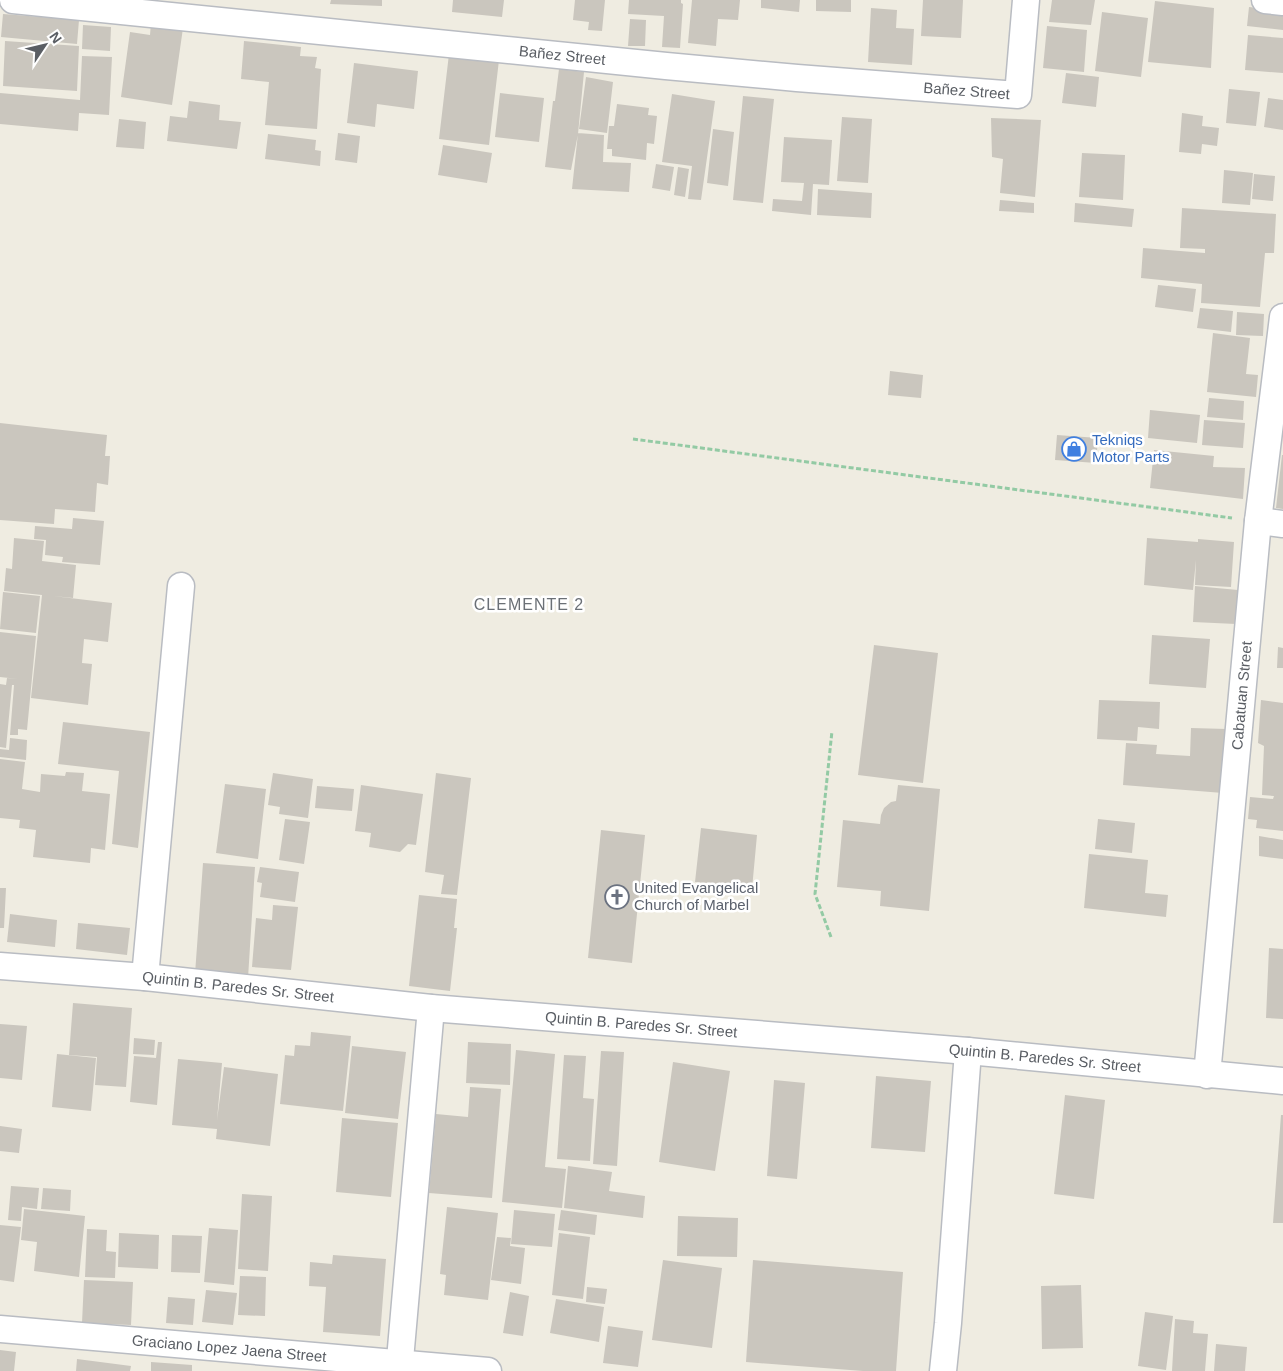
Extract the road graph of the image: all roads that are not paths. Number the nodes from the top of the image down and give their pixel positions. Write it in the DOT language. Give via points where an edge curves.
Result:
graph roads {
  1 [pos="13,0"];
  2 [pos="1026,0"];
  3 [pos="1265,0"];
  4 [pos="1283,2"];
  5 [pos="1283,317"];
  6 [pos="1270,522"];
  7 [pos="181,586"];
  8 [pos="0,966"];
  9 [pos="144,976"];
  10 [pos="431,1008"];
  11 [pos="968,1051"];
  12 [pos="1207,1075"];
  13 [pos="1283,1082"];
  14 [pos="0,1329"];
  15 [pos="400,1367"];
  16 [pos="488,1371"];
  17 [pos="943,1371"];
  1 -- 2 [label="street, Bañez Street" via="666,66 1018,95"];
  3 -- 4 [label="street"];
  5 -- 6 [label="street, Cabatuan Street"];
  6 -- 12 [label="street, Cabatuan Street"];
  7 -- 9 [label="street"];
  8 -- 9 [label="street, Quintin B. Paredes Sr. Street"];
  9 -- 10 [label="street, Quintin B. Paredes Sr. Street"];
  10 -- 11 [label="street, Quintin B. Paredes Sr. Street"];
  10 -- 15 [label="street"];
  11 -- 12 [label="street, Quintin B. Paredes Sr. Street"];
  11 -- 17 [label="street"];
  12 -- 13 [label="street, Quintin B. Paredes Sr. Street"];
  14 -- 15 [label="street, Graciano Lopez Jaena Street"];
  15 -- 16 [label="street, Graciano Lopez Jaena Street"];
}
